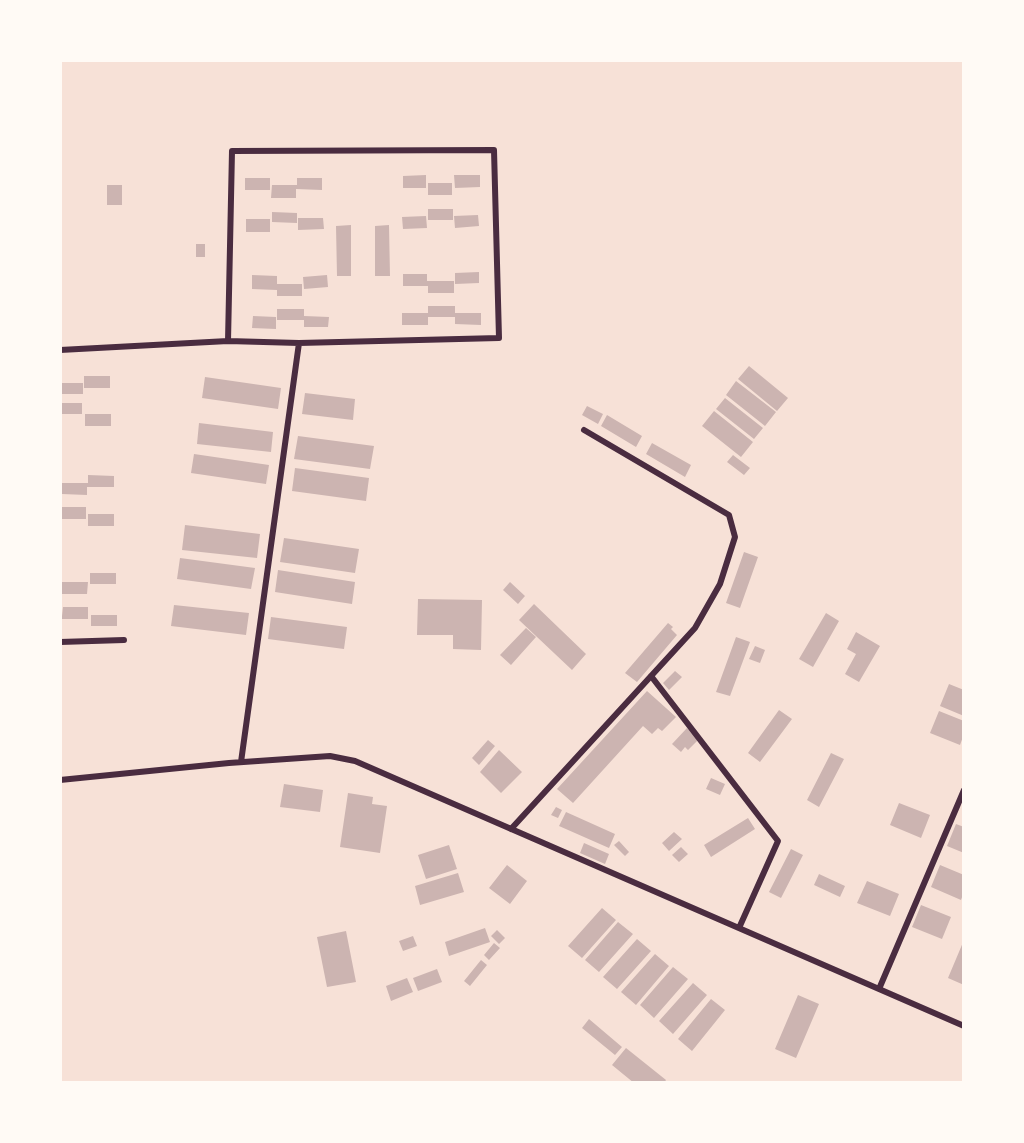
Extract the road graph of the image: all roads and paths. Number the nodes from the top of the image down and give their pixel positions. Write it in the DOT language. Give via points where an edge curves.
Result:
graph roads {
  1 [pos="228,341"];
  2 [pos="298,343"];
  3 [pos="60,350"];
  4 [pos="584,430"];
  5 [pos="124,640"];
  6 [pos="60,642"];
  7 [pos="651,676"];
  8 [pos="241,762"];
  9 [pos="60,780"];
  10 [pos="964,790"];
  11 [pos="511,829"];
  12 [pos="739,928"];
  13 [pos="879,989"];
  14 [pos="964,1026"];
  1 -- 2 [label="street"];
  1 -- 2 [label="street" via="232,151 494,150 499,338"];
  1 -- 3 [label="street"];
  2 -- 8 [label="street"];
  4 -- 7 [label="street" via="729,515 735,537 720,584 695,628"];
  5 -- 6 [label="street"];
  7 -- 11 [label="street"];
  7 -- 12 [label="street" via="778,841"];
  8 -- 9 [label="street"];
  8 -- 11 [label="street" via="330,756 355,760"];
  10 -- 13 [label="street"];
  11 -- 12 [label="street"];
  12 -- 13 [label="street"];
  13 -- 14 [label="street"];
}
